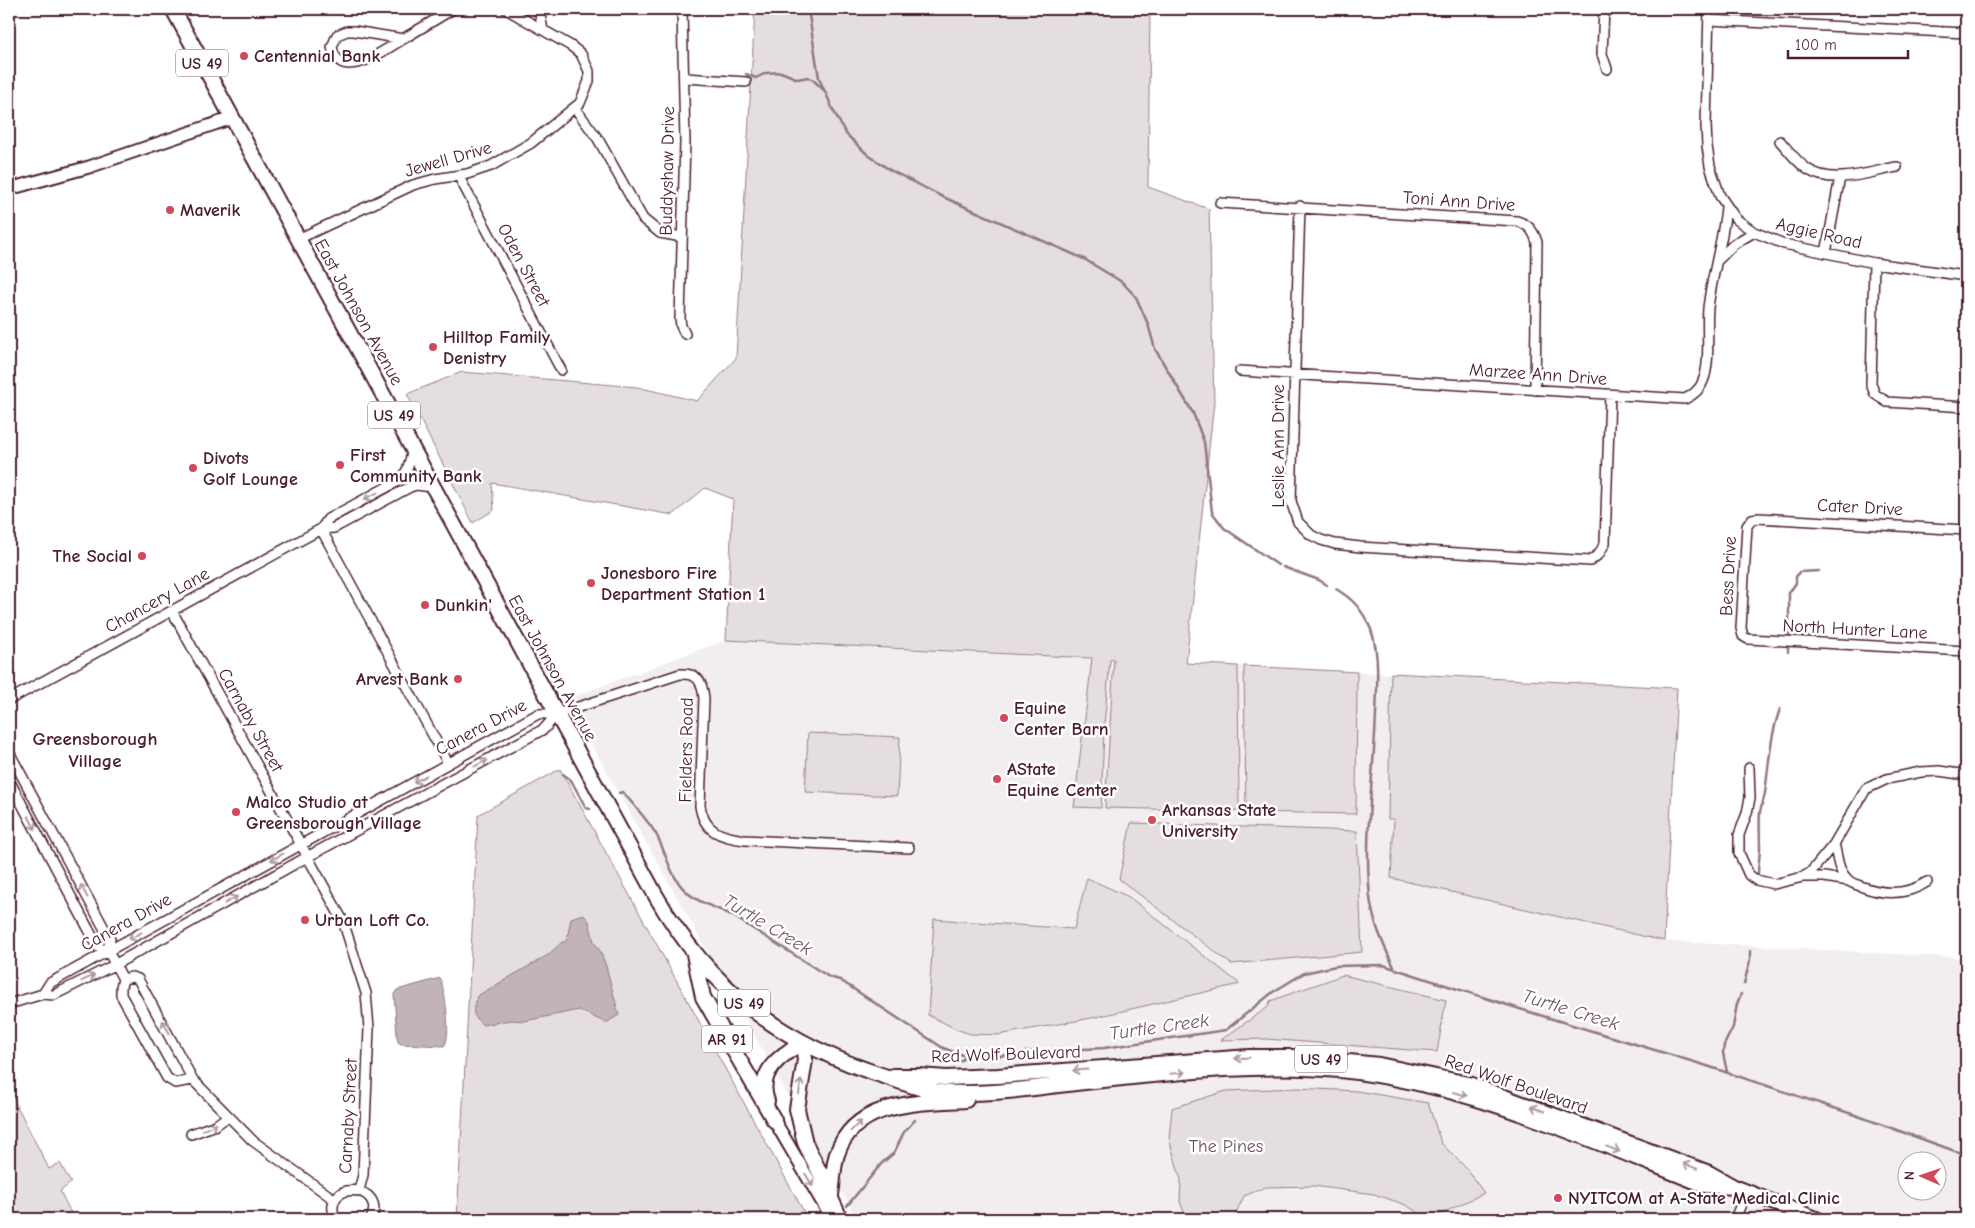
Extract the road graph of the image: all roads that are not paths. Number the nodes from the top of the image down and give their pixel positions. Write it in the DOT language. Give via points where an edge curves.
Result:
graph roads {
  1 [pos="173,9"];
  2 [pos="453,9"];
  3 [pos="506,9"];
  4 [pos="539,9"];
  5 [pos="682,9"];
  6 [pos="1604,9"];
  7 [pos="1709,9"];
  8 [pos="1709,20"];
  9 [pos="543,30"];
  10 [pos="1966,33"];
  11 [pos="402,39"];
  12 [pos="1607,69"];
  13 [pos="685,78"];
  14 [pos="746,82"];
  15 [pos="575,108"];
  16 [pos="232,118"];
  17 [pos="1780,141"];
  18 [pos="1897,167"];
  19 [pos="458,176"];
  20 [pos="1840,177"];
  21 [pos="9,189"];
  22 [pos="1220,203"];
  23 [pos="1300,206"];
  24 [pos="1726,206"];
  25 [pos="1754,232"];
  26 [pos="682,237"];
  27 [pos="298,239"];
  28 [pos="1826,253"];
  29 [pos="1718,260"];
  30 [pos="1874,263"];
  31 [pos="1966,276"];
  32 [pos="685,334"];
  33 [pos="561,370"];
  34 [pos="1240,371"];
  35 [pos="1294,375"];
  36 [pos="1535,390"];
  37 [pos="1610,395"];
  38 [pos="1966,407"];
  39 [pos="413,450"];
  40 [pos="433,487"];
  41 [pos="1752,519"];
  42 [pos="321,529"];
  43 [pos="1966,530"];
  44 [pos="172,611"];
  45 [pos="1743,636"];
  46 [pos="1966,651"];
  47 [pos="9,700"];
  48 [pos="557,714"];
  49 [pos="9,752"];
  50 [pos="448,763"];
  51 [pos="1749,768"];
  52 [pos="1966,774"];
  53 [pos="9,780"];
  54 [pos="614,818"];
  55 [pos="300,844"];
  56 [pos="1834,844"];
  57 [pos="909,848"];
  58 [pos="308,857"];
  59 [pos="1803,877"];
  60 [pos="1849,881"];
  61 [pos="1927,882"];
  62 [pos="108,951"];
  63 [pos="694,953"];
  64 [pos="116,964"];
  65 [pos="123,979"];
  66 [pos="43,994"];
  67 [pos="9,1004"];
  68 [pos="803,1042"];
  69 [pos="887,1077"];
  70 [pos="194,1080"];
  71 [pos="1010,1091"];
  72 [pos="227,1116"];
  73 [pos="774,1120"];
  74 [pos="191,1134"];
  75 [pos="359,1190"];
  76 [pos="1740,1190"];
  77 [pos="831,1196"];
  78 [pos="336,1200"];
  79 [pos="336,1219"];
  80 [pos="371,1219"];
  81 [pos="832,1219"];
  82 [pos="842,1219"];
  83 [pos="1736,1219"];
  84 [pos="1816,1219"];
  1 -- 16 [label="highway, East Johnson Avenue / US 49"];
  2 -- 11 [label="street"];
  3 -- 9 [label="street"];
  4 -- 9 [label="street"];
  5 -- 13 [label="street, Buddyshaw Drive"];
  6 -- 12 [label="street" via="1602,54"];
  7 -- 8 [label="street, Aggie Road"];
  8 -- 10 [label="street"];
  8 -- 24 [label="street, Aggie Road" via="1707,146 1712,176"];
  9 -- 15 [label="street, Jewell Drive" via="571,46 588,66 589,81"];
  11 -- 11 [label="street" via="354,64 342,63 332,47 337,35 347,30"];
  13 -- 14 [label="street"];
  13 -- 26 [label="street, Buddyshaw Drive"];
  15 -- 19 [label="street, Jewell Drive" via="502,160"];
  15 -- 26 [label="street" via="598,139 643,219 660,233"];
  16 -- 21 [label="main road" via="89,167"];
  16 -- 27 [label="highway, East Johnson Avenue / US 49"];
  17 -- 20 [label="street" via="1805,168 1822,176"];
  18 -- 20 [label="street"];
  19 -- 27 [label="street, Jewell Drive" via="413,185"];
  19 -- 33 [label="street, Oden Street"];
  20 -- 28 [label="street"];
  22 -- 23 [label="street, Toni Ann Drive"];
  23 -- 35 [label="street, Leslie Ann Drive"];
  23 -- 36 [label="street, Toni Ann Drive" via="1517,221 1530,227 1537,242"];
  24 -- 25 [label="street, Aggie Road" via="1736,219"];
  24 -- 29 [label="street, Marzee Ann Drive"];
  25 -- 28 [label="street, Aggie Road" via="1779,243"];
  25 -- 29 [label="street" via="1734,244"];
  26 -- 32 [label="street, Buddyshaw Drive" via="680,318"];
  27 -- 39 [label="highway, East Johnson Avenue / US 49"];
  28 -- 30 [label="street, Aggie Road"];
  29 -- 37 [label="street, Marzee Ann Drive" via="1708,308 1706,368 1700,387 1682,400"];
  30 -- 31 [label="street, Aggie Road"];
  30 -- 38 [label="street" via="1871,384 1875,394 1887,402"];
  34 -- 35 [label="street, Marzee Ann Drive"];
  35 -- 36 [label="street, Marzee Ann Drive"];
  35 -- 37 [label="street, Leslie Ann Drive" via="1292,502 1298,522 1311,535 1347,546 1587,562 1599,554 1604,543"];
  36 -- 37 [label="street, Marzee Ann Drive"];
  39 -- 40 [label="highway, East Johnson Avenue / US 49"];
  39 -- 42 [label="street, Chancery Lane, one-way" via="402,479 328,520"];
  40 -- 42 [label="street, Chancery Lane" via="410,487 334,528"];
  40 -- 48 [label="highway, East Johnson Avenue / US 49"];
  41 -- 43 [label="street, Cater Drive"];
  41 -- 45 [label="street, Bess Drive" via="1747,526"];
  42 -- 44 [label="street, Chancery Lane"];
  42 -- 50 [label="street"];
  44 -- 47 [label="street, Chancery Lane"];
  44 -- 55 [label="street, Carnaby Street"];
  45 -- 46 [label="street, North Hunter Lane" via="1748,640"];
  48 -- 50 [label="street, Canera Drive" via="538,714"];
  48 -- 54 [label="highway, East Johnson Avenue / US 49"];
  48 -- 57 [label="street, Fielders Road" via="652,682 690,674 698,678 703,688 700,806 708,827 730,838 745,840"];
  58 -- 48 [label="street, Canera Drive, one-way" via="544,729"];
  62 -- 49 [label="street, one-way" via="110,939"];
  50 -- 55 [label="street, Canera Drive, one-way"];
  51 -- 59 [label="street" via="1750,798 1738,845 1747,873 1765,883"];
  52 -- 56 [label="street" via="1921,772 1875,784 1863,792"];
  53 -- 62 [label="street, one-way" via="98,947"];
  54 -- 63 [label="highway, Red Wolf Boulevard / US 49" via="670,920"];
  55 -- 58 [label="street, Carnaby Street"];
  55 -- 62 [label="street, Canera Drive, one-way"];
  56 -- 59 [label="street"];
  56 -- 60 [label="street" via="1839,867"];
  64 -- 58 [label="street, Canera Drive, one-way"];
  58 -- 75 [label="street, Carnaby Street" via="342,921 366,993 368,1081 363,1175"];
  59 -- 60 [label="street"];
  60 -- 61 [label="street" via="1893,893 1908,892"];
  62 -- 64 [label="street"];
  62 -- 66 [label="street, Canera Drive" via="50,983"];
  63 -- 68 [label="highway, Red Wolf Boulevard / US 49" via="744,1003"];
  63 -- 73 [label="highway, AR 91" via="703,997"];
  64 -- 65 [label="street"];
  66 -- 64 [label="street, Canera Drive, one-way" via="54,995"];
  70 -- 65 [label="street, one-way" via="143,985 132,977"];
  65 -- 70 [label="street" via="121,995 167,1078 175,1083"];
  66 -- 67 [label="street, Canera Drive"];
  68 -- 69 [label="highway, Red Wolf Boulevard / US 49" via="842,1061"];
  68 -- 73 [label="highway" via="773,1063 765,1076 764,1094"];
  77 -- 68 [label="highway, one-way" via="805,1143 797,1109 805,1060"];
  69 -- 71 [label="highway, Red Wolf Boulevard / US 49" via="938,1092"];
  76 -- 69 [label="highway, Red Wolf Boulevard / US 49, one-way" via="1709,1173 1468,1084 1379,1065 1298,1057 1250,1057 998,1076"];
  70 -- 72 [label="street"];
  71 -- 76 [label="highway, Red Wolf Boulevard / US 49, one-way" via="1142,1076 1270,1067 1372,1074 1484,1100 1705,1185"];
  77 -- 71 [label="highway, one-way" via="834,1168 842,1142 860,1121 873,1113 900,1106 986,1098"];
  74 -- 72 [label="street, one-way" via="216,1125"];
  72 -- 78 [label="street" via="252,1141"];
  73 -- 81 [label="main road, AR 91, one-way"];
  75 -- 78 [label="street, Carnaby Street" via="345,1191"];
  75 -- 80 [label="street, Carnaby Street" via="372,1203"];
  76 -- 83 [label="street"];
  76 -- 84 [label="highway, Red Wolf Boulevard / US 49"];
  77 -- 82 [label="main road"];
  78 -- 79 [label="street" via="333,1206"];
}
